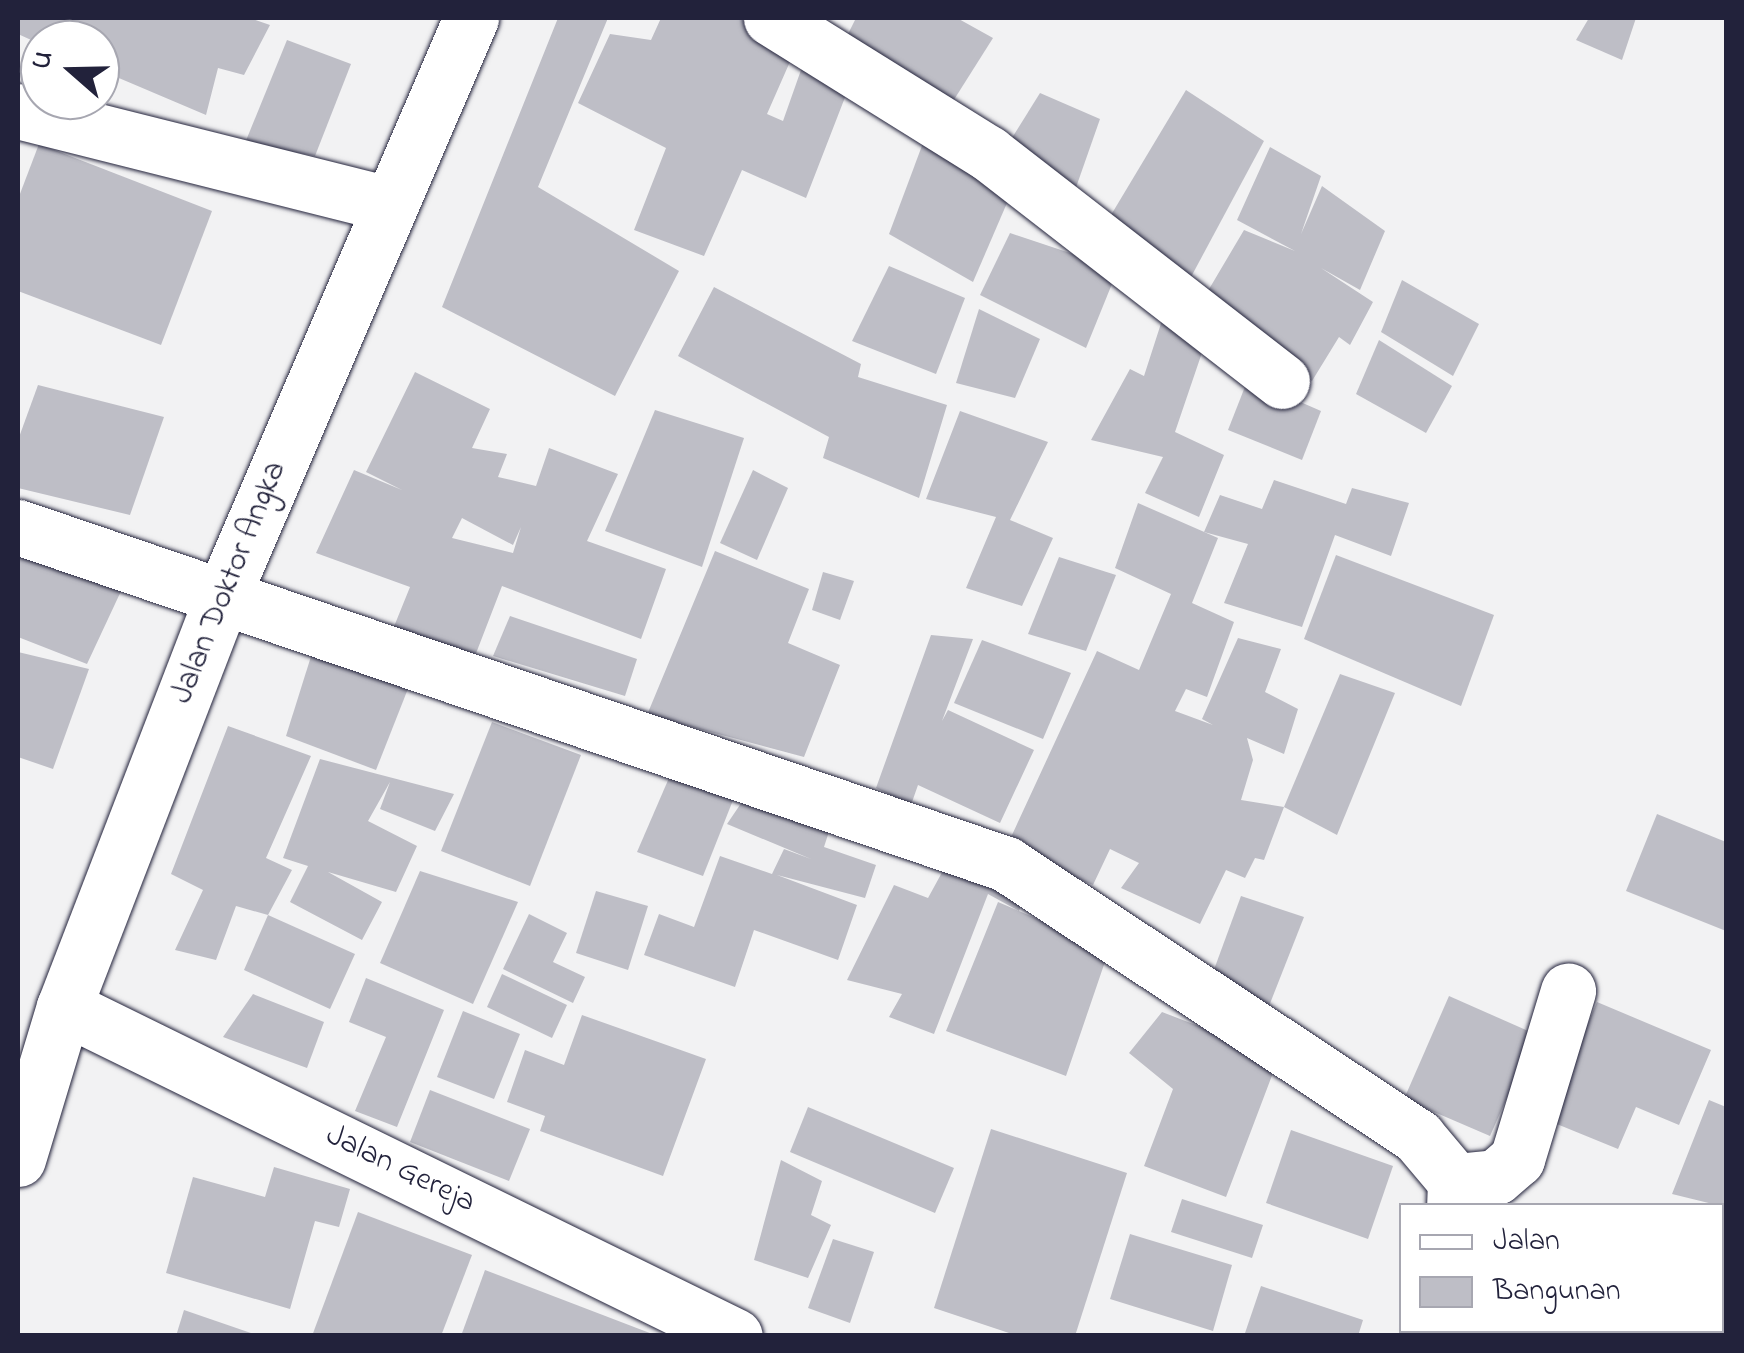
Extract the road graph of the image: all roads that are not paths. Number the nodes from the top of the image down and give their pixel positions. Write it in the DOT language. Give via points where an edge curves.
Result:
graph roads {
  1 [pos="471,18"];
  2 [pos="771,18"];
  3 [pos="18,111"];
  4 [pos="388,204"];
  5 [pos="1282,381"];
  6 [pos="18,527"];
  7 [pos="224,593"];
  8 [pos="1568,991"];
  9 [pos="64,1007"];
  10 [pos="18,1159"];
  11 [pos="1454,1193"];
  12 [pos="735,1336"];
  1 -- 4 [label="street, Jalan Doktor Angka"];
  2 -- 5 [label="street" via="988,153"];
  3 -- 4 [label="street"];
  4 -- 7 [label="street, Jalan Doktor Angka"];
  6 -- 7 [label="street"];
  7 -- 9 [label="street, Jalan Doktor Angka"];
  7 -- 11 [label="street" via="1006,864 1418,1138"];
  8 -- 11 [label="street" via="1516,1159 1496,1176"];
  9 -- 10 [label="street, Jalan Doktor Angka"];
  9 -- 12 [label="street, Jalan Gereja"];
}
